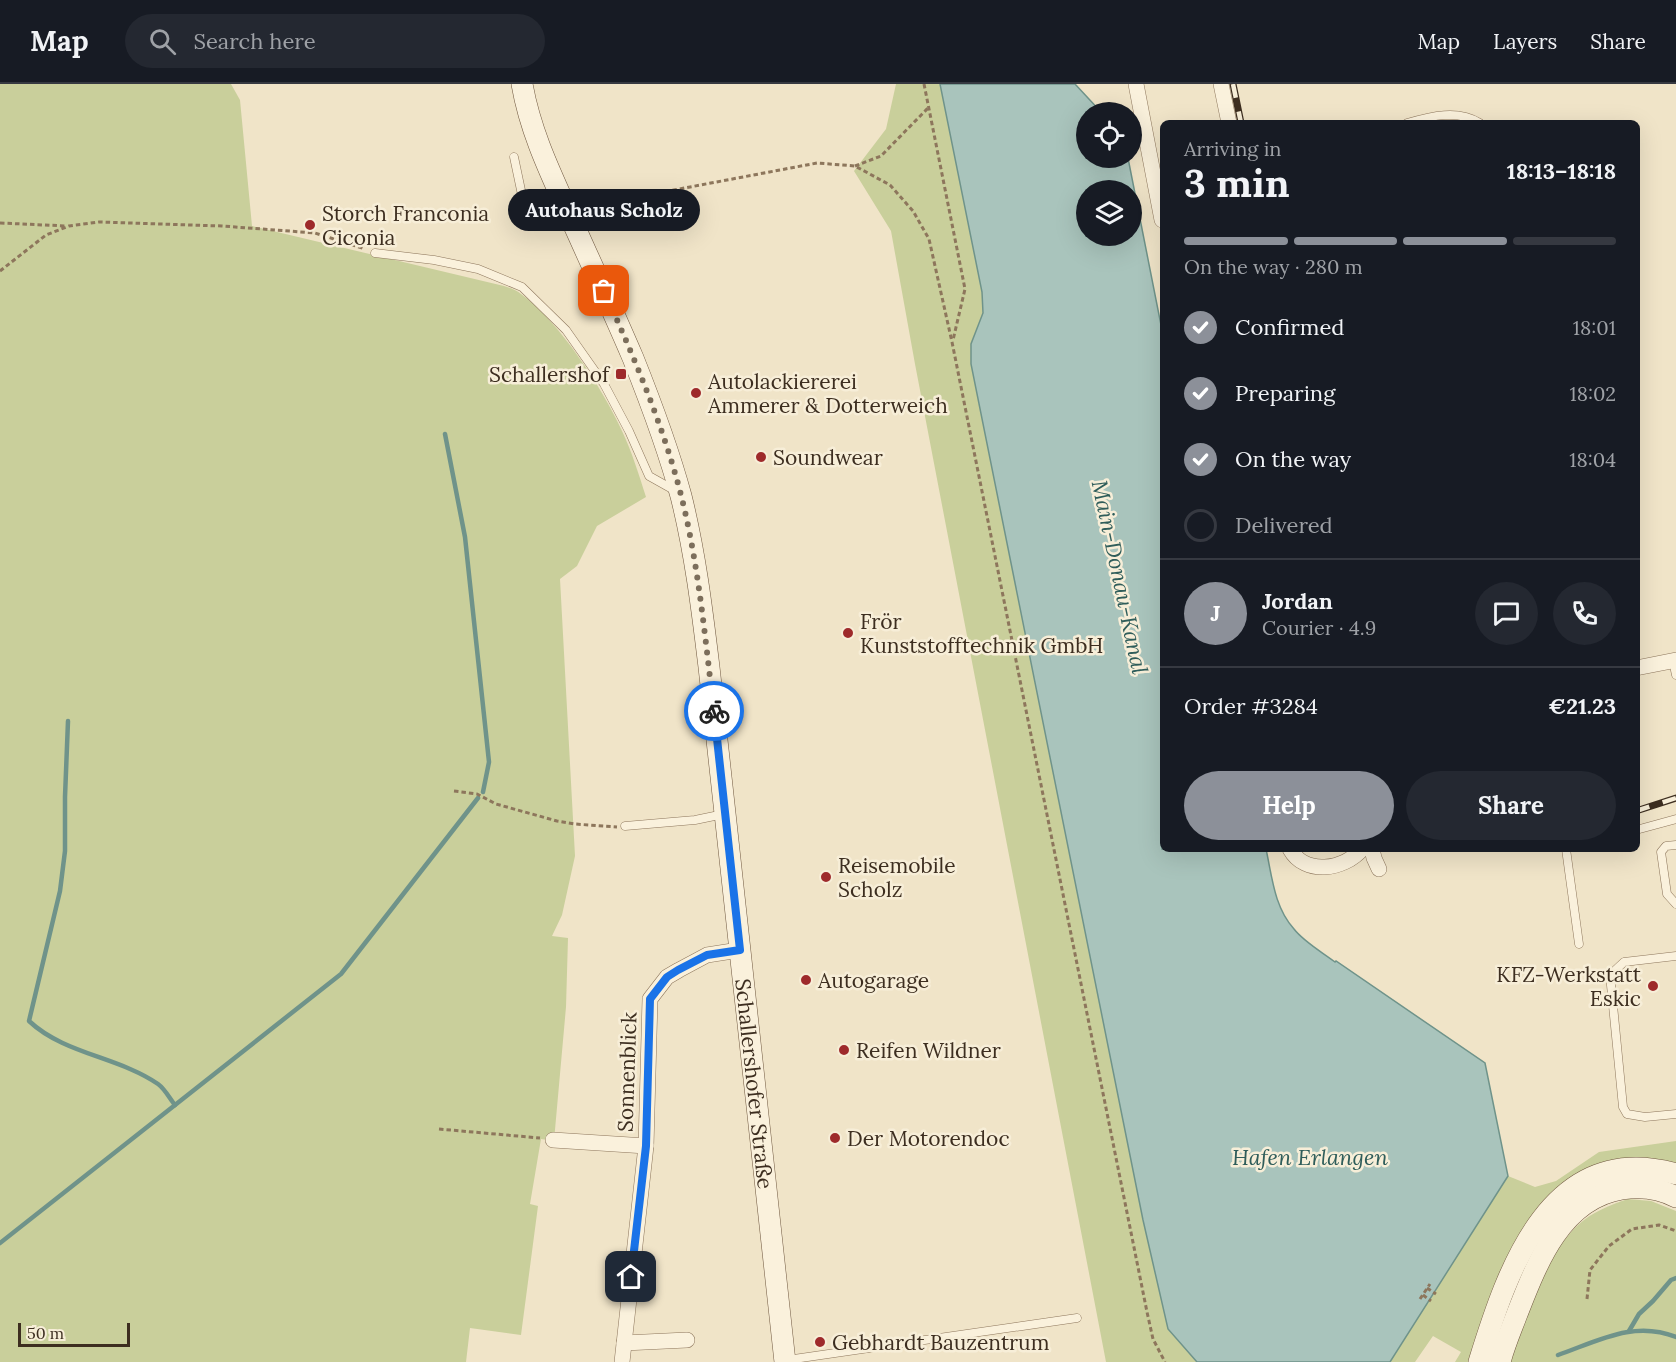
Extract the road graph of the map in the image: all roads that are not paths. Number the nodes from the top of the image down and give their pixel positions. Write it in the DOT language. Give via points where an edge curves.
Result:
graph roads {
  1 [pos="522,84"];
  2 [pos="1136,84"];
  3 [pos="1221,84"];
  4 [pos="1228,120"];
  5 [pos="1420,120"];
  6 [pos="1476,120"];
  7 [pos="514,157"];
  8 [pos="522,195"];
  9 [pos="1160,210"];
  10 [pos="375,252"];
  11 [pos="680,494"];
  12 [pos="1675,665"];
  13 [pos="1640,668"];
  14 [pos="725,814"];
  15 [pos="1676,819"];
  16 [pos="624,826"];
  17 [pos="1640,829"];
  18 [pos="1676,845"];
  19 [pos="1292,852"];
  20 [pos="1359,852"];
  21 [pos="1373,852"];
  22 [pos="1566,852"];
  23 [pos="1379,869"];
  24 [pos="1676,903"];
  25 [pos="1579,944"];
  26 [pos="740,950"];
  27 [pos="1676,956"];
  28 [pos="1676,1113"];
  29 [pos="554,1140"];
  30 [pos="646,1146"];
  31 [pos="1676,1174"];
  32 [pos="1676,1197"];
  33 [pos="1077,1318"];
  34 [pos="687,1340"];
  35 [pos="624,1343"];
  36 [pos="785,1361"];
  37 [pos="622,1362"];
  38 [pos="1479,1362"];
  39 [pos="1500,1362"];
  1 -- 11 [label="street, Schallershofer Straße" via="535,139 657,418"];
  2 -- 9 [label="street"];
  3 -- 4 [label="street"];
  5 -- 6 [label="lane" via="1458,115"];
  7 -- 8 [label="lane"];
  10 -- 11 [label="lane" via="478,269 522,287 566,330 604,384 649,476"];
  11 -- 14 [label="street, Schallershofer Straße" via="700,599"];
  12 -- 13 [label="street"];
  14 -- 16 [label="lane"];
  14 -- 26 [label="street, Schallershofer Straße"];
  15 -- 17 [label="lane"];
  18 -- 24 [label="lane" via="1666,846 1661,852 1667,894"];
  19 -- 20 [label="street" via="1305,865 1328,868 1351,860"];
  21 -- 23 [label="street"];
  22 -- 25 [label="lane"];
  26 -- 30 [label="street, Sonnenblick" via="707,955 678,970 667,977 650,999"];
  26 -- 36 [label="street, Schallershofer Straße"];
  27 -- 28 [label="lane" via="1624,963 1610,975 1623,1107 1635,1117"];
  29 -- 30 [label="street, Sonnenblick"];
  30 -- 35 [label="street, Sonnenblick"];
  31 -- 38 [label="street" via="1636,1167 1612,1169 1591,1177 1552,1206 1517,1257"];
  32 -- 39 [label="street" via="1656,1189 1634,1187 1592,1199 1577,1210 1561,1226 1536,1265"];
  33 -- 36 [label="lane"];
  34 -- 35 [label="street"];
  35 -- 37 [label="street, Sonnenblick"];
}
